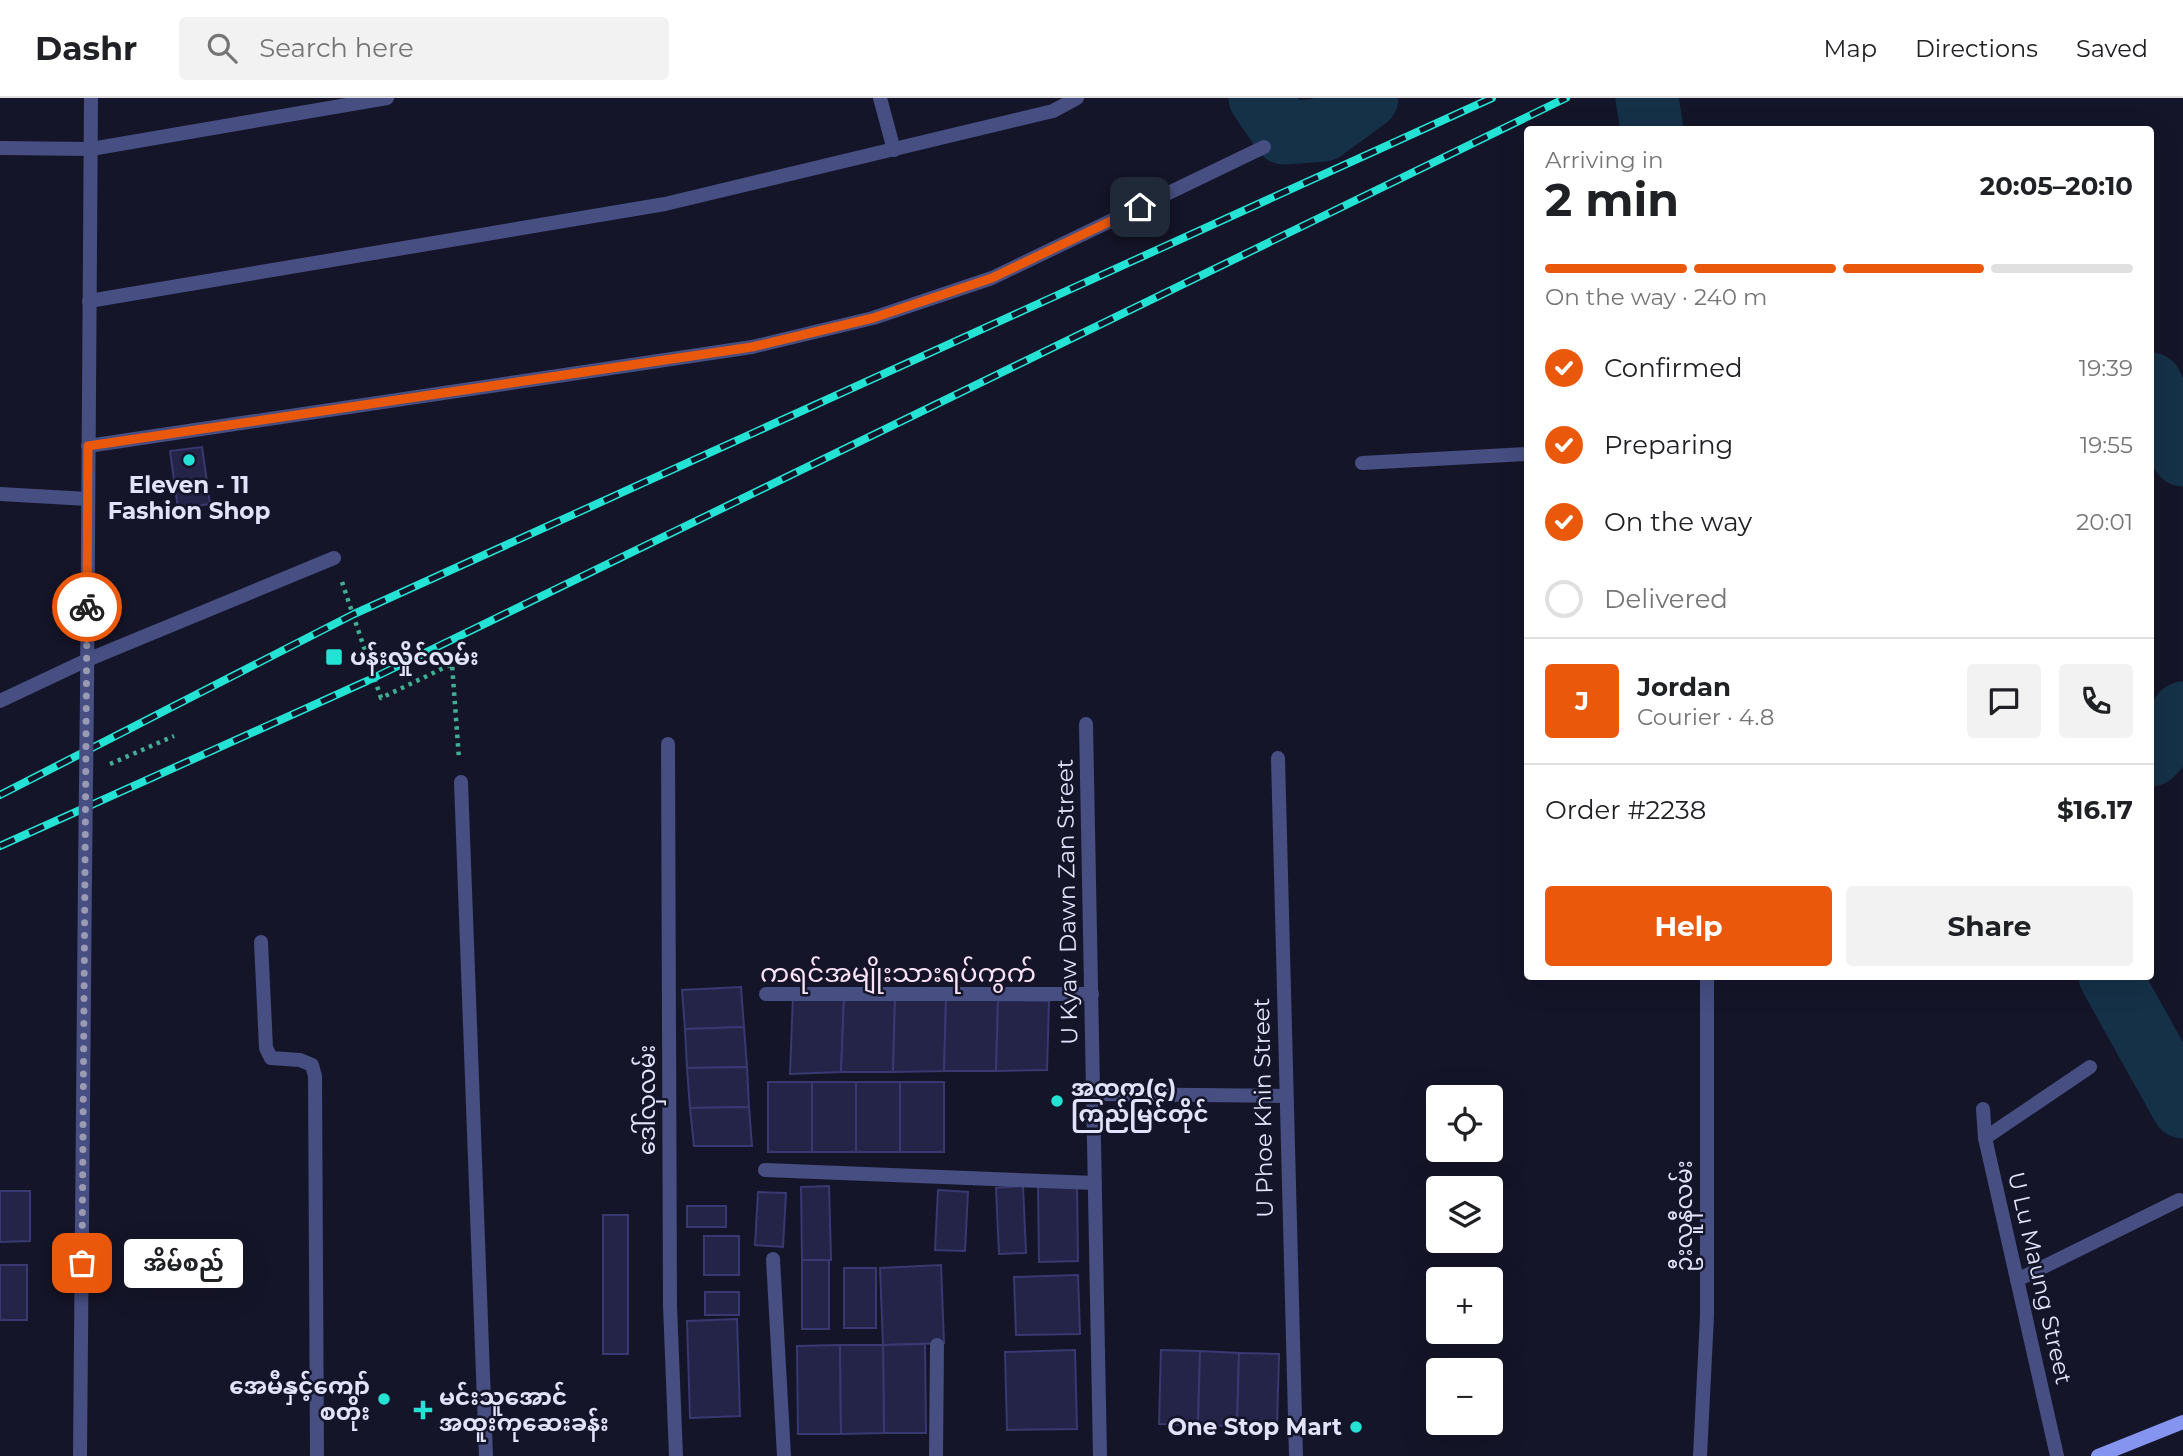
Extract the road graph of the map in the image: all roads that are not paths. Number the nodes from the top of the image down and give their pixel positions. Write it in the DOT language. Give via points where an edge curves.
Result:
graph roads {
  1 [pos="91,98"];
  2 [pos="387,98"];
  3 [pos="880,98"];
  4 [pos="1077,98"];
  5 [pos="1264,147"];
  6 [pos="0,148"];
  7 [pos="91,149"];
  8 [pos="894,149"];
  9 [pos="89,300"];
  10 [pos="88,446"];
  11 [pos="1524,454"];
  12 [pos="1362,463"];
  13 [pos="0,494"];
  14 [pos="88,499"];
  15 [pos="334,558"];
  16 [pos="86,660"];
  17 [pos="0,701"];
  18 [pos="1086,724"];
  19 [pos="668,744"];
  20 [pos="1278,758"];
  21 [pos="461,782"];
  22 [pos="261,942"];
  23 [pos="1707,980"];
  24 [pos="766,994"];
  25 [pos="1092,994"];
  26 [pos="2090,1067"];
  27 [pos="1093,1094"];
  28 [pos="1286,1096"];
  29 [pos="1983,1109"];
  30 [pos="1985,1138"];
  31 [pos="765,1170"];
  32 [pos="1095,1183"];
  33 [pos="2179,1200"];
  34 [pos="774,1259"];
  35 [pos="2017,1280"];
  36 [pos="937,1345"];
  37 [pos="2183,1422"];
  38 [pos="80,1456"];
  39 [pos="317,1456"];
  40 [pos="486,1456"];
  41 [pos="676,1456"];
  42 [pos="784,1456"];
  43 [pos="936,1456"];
  44 [pos="1100,1456"];
  45 [pos="1296,1456"];
  46 [pos="1700,1456"];
  47 [pos="2057,1456"];
  48 [pos="2098,1456"];
  1 -- 7 [label="street"];
  2 -- 7 [label="street"];
  3 -- 8 [label="street"];
  4 -- 8 [label="street" via="1053,111"];
  5 -- 10 [label="street" via="992,278 873,318 752,347"];
  6 -- 7 [label="street"];
  7 -- 9 [label="street"];
  8 -- 9 [label="street" via="665,204"];
  9 -- 10 [label="street"];
  10 -- 14 [label="street"];
  11 -- 12 [label="street"];
  13 -- 14 [label="street"];
  14 -- 16 [label="street"];
  15 -- 16 [label="street"];
  16 -- 17 [label="street"];
  16 -- 38 [label="street, bridge"];
  18 -- 25 [label="street, U Kyaw Dawn Zan Street"];
  19 -- 41 [label="street, ဒေါ်လှလမ်း" via="670,1306"];
  20 -- 28 [label="street, U Phoe Khin Street"];
  21 -- 40 [label="street"];
  22 -- 39 [label="street" via="266,1048 271,1058 300,1059 312,1065 315,1076"];
  23 -- 46 [label="street, ဦးလူနီလမ်း" via="1707,1316"];
  24 -- 25 [label="street"];
  25 -- 27 [label="street, U Kyaw Dawn Zan Street"];
  26 -- 30 [label="street"];
  27 -- 28 [label="street"];
  27 -- 32 [label="street, U Kyaw Dawn Zan Street"];
  28 -- 45 [label="street, U Phoe Khin Street"];
  29 -- 30 [label="street, U Lu Maung Street"];
  30 -- 35 [label="street, U Lu Maung Street"];
  31 -- 32 [label="street"];
  32 -- 44 [label="street, U Kyaw Dawn Zan Street"];
  33 -- 35 [label="street"];
  34 -- 42 [label="street"];
  35 -- 47 [label="street, U Lu Maung Street"];
  36 -- 43 [label="street"];
  37 -- 48 [label="main road"];
}
